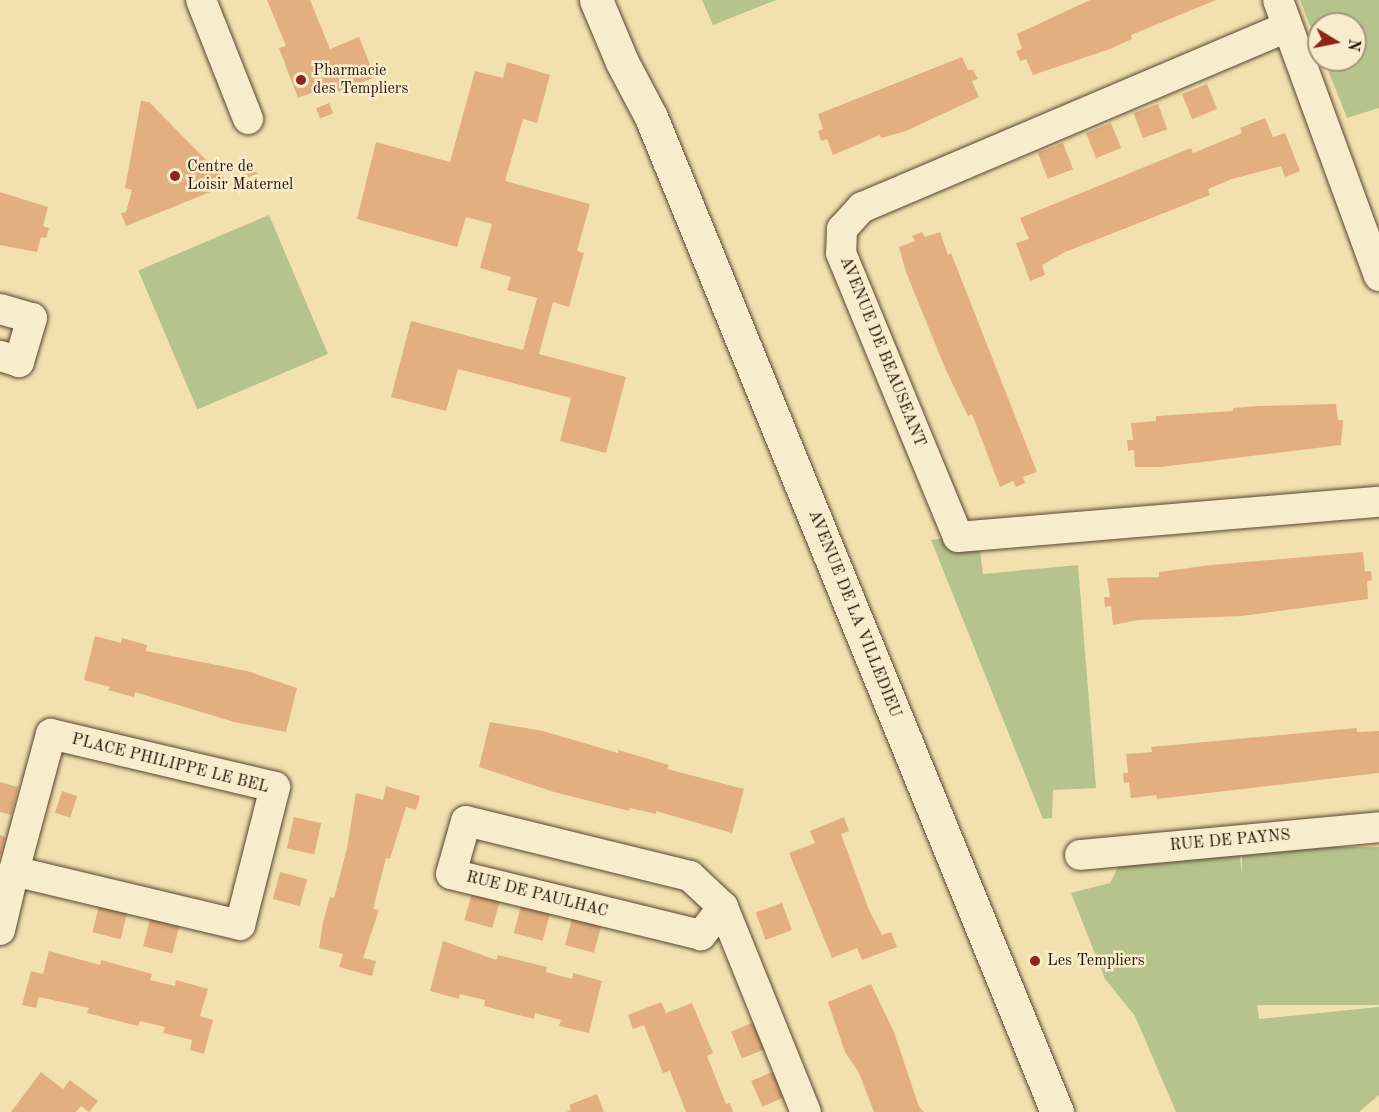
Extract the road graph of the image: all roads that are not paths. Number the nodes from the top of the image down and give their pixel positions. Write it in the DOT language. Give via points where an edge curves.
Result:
graph roads {
  1 [pos="201,0"];
  2 [pos="596,0"];
  3 [pos="617,0"];
  4 [pos="1282,14"];
  5 [pos="651,117"];
  6 [pos="248,119"];
  7 [pos="1379,276"];
  8 [pos="0,309"];
  9 [pos="0,356"];
  10 [pos="1379,502"];
  11 [pos="1379,827"];
  12 [pos="1080,855"];
  13 [pos="14,871"];
  14 [pos="723,907"];
  15 [pos="0,930"];
  16 [pos="806,1112"];
  17 [pos="1057,1112"];
  1 -- 6 [label="street"];
  2 -- 5 [label="street, AVENUE DE LA VILLEDIEU"];
  3 -- 5 [label="street, AVENUE DE LA VILLEDIEU" via="637,56"];
  4 -- 7 [label="street"];
  4 -- 10 [label="street, AVENUE DE BEAUSEANT" via="862,207 842,230 841,253 958,537"];
  5 -- 17 [label="street, AVENUE DE LA VILLEDIEU"];
  8 -- 9 [label="street" via="32,318 19,362"];
  11 -- 12 [label="street, RUE DE PAYNS"];
  13 -- 13 [label="street, PLACE PHILIPPE LE BEL" via="240,925 275,787 51,734"];
  13 -- 15 [label="street"];
  14 -- 14 [label="street, RUE DE PAULHAC" via="690,876 466,821 451,874 701,935"];
  14 -- 16 [label="street, RUE DE PAULHAC"];
}
